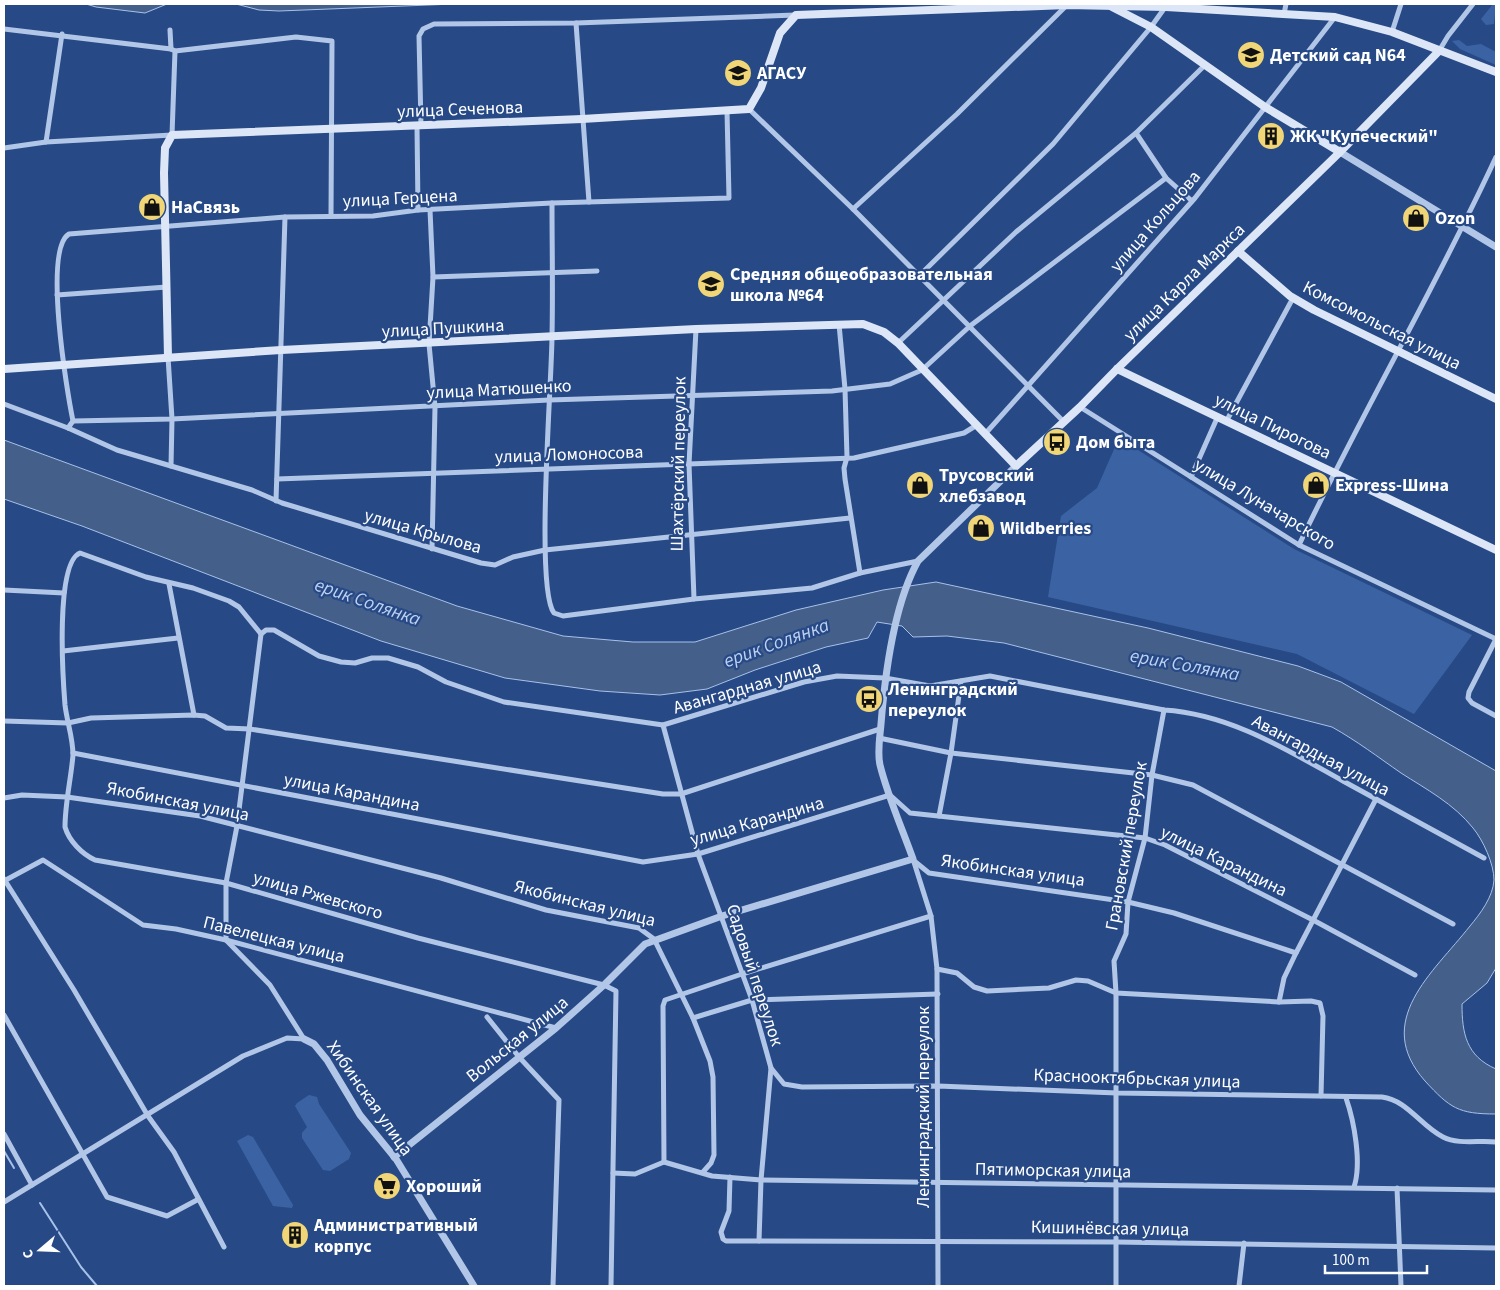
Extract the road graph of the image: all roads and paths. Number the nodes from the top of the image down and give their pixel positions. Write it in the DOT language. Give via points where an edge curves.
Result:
graph roads {
  1 [pos="1286,4"];
  2 [pos="1401,4"];
  3 [pos="1472,4"];
  4 [pos="1067,5"];
  5 [pos="1166,5"];
  6 [pos="1110,6"];
  7 [pos="1284,14"];
  8 [pos="796,15"];
  9 [pos="1335,17"];
  10 [pos="576,23"];
  11 [pos="1151,27"];
  12 [pos="4,29"];
  13 [pos="170,30"];
  14 [pos="1392,32"];
  15 [pos="62,34"];
  16 [pos="173,50"];
  17 [pos="1440,51"];
  18 [pos="1204,66"];
  19 [pos="1496,72"];
  20 [pos="1265,107"];
  21 [pos="749,109"];
  22 [pos="727,111"];
  23 [pos="582,120"];
  24 [pos="419,126"];
  25 [pos="330,129"];
  26 [pos="1136,133"];
  27 [pos="172,135"];
  28 [pos="46,142"];
  29 [pos="4,148"];
  30 [pos="1340,152"];
  31 [pos="1496,157"];
  32 [pos="1166,178"];
  33 [pos="1192,201"];
  34 [pos="588,202"];
  35 [pos="552,203"];
  36 [pos="853,209"];
  37 [pos="418,210"];
  38 [pos="430,210"];
  39 [pos="331,215"];
  40 [pos="285,217"];
  41 [pos="166,225"];
  42 [pos="1464,228"];
  43 [pos="1496,246"];
  44 [pos="1238,250"];
  45 [pos="597,271"];
  46 [pos="551,272"];
  47 [pos="919,276"];
  48 [pos="433,277"];
  49 [pos="167,287"];
  50 [pos="57,296"];
  51 [pos="1293,298"];
  52 [pos="943,300"];
  53 [pos="839,324"];
  54 [pos="970,326"];
  55 [pos="696,330"];
  56 [pos="552,338"];
  57 [pos="898,343"];
  58 [pos="429,344"];
  59 [pos="281,350"];
  60 [pos="1398,351"];
  61 [pos="168,357"];
  62 [pos="62,365"];
  63 [pos="4,369"];
  64 [pos="1117,369"];
  65 [pos="922,370"];
  66 [pos="1029,386"];
  67 [pos="845,389"];
  68 [pos="693,396"];
  69 [pos="1496,398"];
  70 [pos="549,400"];
  71 [pos="4,404"];
  72 [pos="434,407"];
  73 [pos="1080,408"];
  74 [pos="280,412"];
  75 [pos="1218,416"];
  76 [pos="172,419"];
  77 [pos="1228,420"];
  78 [pos="73,421"];
  79 [pos="1064,422"];
  80 [pos="977,425"];
  81 [pos="68,428"];
  82 [pos="985,434"];
  83 [pos="847,458"];
  84 [pos="690,464"];
  85 [pos="172,466"];
  86 [pos="1016,466"];
  87 [pos="548,469"];
  88 [pos="433,473"];
  89 [pos="1333,473"];
  90 [pos="1192,477"];
  91 [pos="277,479"];
  92 [pos="276,501"];
  93 [pos="850,518"];
  94 [pos="692,536"];
  95 [pos="1299,545"];
  96 [pos="432,548"];
  97 [pos="545,550"];
  98 [pos="1496,550"];
  99 [pos="918,561"];
  100 [pos="860,573"];
  101 [pos="169,584"];
  102 [pos="4,590"];
  103 [pos="64,593"];
  104 [pos="694,599"];
  105 [pos="261,634"];
  106 [pos="178,638"];
  107 [pos="893,638"];
  108 [pos="1496,639"];
  109 [pos="63,651"];
  110 [pos="884,678"];
  111 [pos="961,681"];
  112 [pos="1164,710"];
  113 [pos="194,715"];
  114 [pos="1496,716"];
  115 [pos="4,721"];
  116 [pos="68,723"];
  117 [pos="663,724"];
  118 [pos="250,729"];
  119 [pos="880,729"];
  120 [pos="879,738"];
  121 [pos="73,753"];
  122 [pos="952,754"];
  123 [pos="1152,775"];
  124 [pos="241,784"];
  125 [pos="681,794"];
  126 [pos="890,795"];
  127 [pos="67,797"];
  128 [pos="4,798"];
  129 [pos="1376,799"];
  130 [pos="939,816"];
  131 [pos="237,826"];
  132 [pos="1145,838"];
  133 [pos="698,854"];
  134 [pos="1484,858"];
  135 [pos="913,859"];
  136 [pos="1343,866"];
  137 [pos="4,880"];
  138 [pos="226,883"];
  139 [pos="1128,902"];
  140 [pos="722,916"];
  141 [pos="931,916"];
  142 [pos="1314,920"];
  143 [pos="1452,924"];
  144 [pos="654,939"];
  145 [pos="226,940"];
  146 [pos="1296,954"];
  147 [pos="937,969"];
  148 [pos="742,974"];
  149 [pos="1415,974"];
  150 [pos="604,985"];
  151 [pos="681,993"];
  152 [pos="1116,993"];
  153 [pos="938,994"];
  154 [pos="752,1000"];
  155 [pos="1279,1002"];
  156 [pos="4,1015"];
  157 [pos="487,1016"];
  158 [pos="693,1018"];
  159 [pos="556,1028"];
  160 [pos="304,1039"];
  161 [pos="518,1057"];
  162 [pos="771,1068"];
  163 [pos="938,1086"];
  164 [pos="1117,1093"];
  165 [pos="1322,1096"];
  166 [pos="1346,1098"];
  167 [pos="148,1116"];
  168 [pos="4,1134"];
  169 [pos="1496,1142"];
  170 [pos="83,1155"];
  171 [pos="394,1157"];
  172 [pos="664,1162"];
  173 [pos="703,1172"];
  174 [pos="613,1174"];
  175 [pos="730,1177"];
  176 [pos="761,1180"];
  177 [pos="936,1183"];
  178 [pos="1117,1184"];
  179 [pos="32,1185"];
  180 [pos="1354,1187"];
  181 [pos="1397,1188"];
  182 [pos="1496,1190"];
  183 [pos="4,1194"];
  184 [pos="6,1200"];
  185 [pos="197,1200"];
  186 [pos="937,1240"];
  187 [pos="759,1241"];
  188 [pos="1116,1242"];
  189 [pos="1244,1243"];
  190 [pos="1400,1246"];
  191 [pos="224,1247"];
  192 [pos="1496,1248"];
  193 [pos="474,1286"];
  194 [pos="553,1286"];
  195 [pos="611,1286"];
  196 [pos="938,1286"];
  197 [pos="1116,1286"];
  198 [pos="1239,1286"];
  199 [pos="1401,1286"];
  1 -- 7 [label="street"];
  2 -- 14 [label="street"];
  3 -- 17 [label="street, улица Карла Маркса"];
  4 -- 6 [label="main road"];
  4 -- 8 [label="main road"];
  4 -- 36 [label="street" via="957,114"];
  5 -- 6 [label="main road"];
  5 -- 7 [label="main road"];
  5 -- 11 [label="street"];
  6 -- 11 [label="main road"];
  7 -- 9 [label="main road"];
  8 -- 10 [label="street"];
  8 -- 21 [label="main road" via="780,33 761,88"];
  9 -- 14 [label="main road"];
  9 -- 20 [label="street, улица Кольцова"];
  10 -- 23 [label="street"];
  10 -- 24 [label="street" via="434,24 420,32"];
  11 -- 18 [label="main road"];
  11 -- 47 [label="street" via="1053,144"];
  12 -- 15 [label="street"];
  13 -- 16 [label="street"];
  14 -- 17 [label="main road"];
  15 -- 16 [label="street"];
  15 -- 28 [label="street"];
  16 -- 25 [label="street" via="296,37 332,41"];
  16 -- 27 [label="street"];
  17 -- 19 [label="main road"];
  17 -- 30 [label="main road, улица Карла Маркса"];
  18 -- 20 [label="main road"];
  18 -- 26 [label="street"];
  20 -- 30 [label="main road"];
  20 -- 33 [label="street, улица Кольцова"];
  21 -- 22 [label="main road, улица Сеченова"];
  21 -- 36 [label="street"];
  22 -- 23 [label="main road, улица Сеченова"];
  22 -- 34 [label="street, улица Герцена" via="729,198"];
  23 -- 24 [label="main road, улица Сеченова"];
  23 -- 34 [label="street"];
  24 -- 25 [label="main road, улица Сеченова"];
  24 -- 37 [label="street"];
  25 -- 27 [label="main road, улица Сеченова"];
  25 -- 39 [label="street"];
  26 -- 32 [label="street"];
  26 -- 52 [label="street" via="1016,232"];
  27 -- 28 [label="street"];
  27 -- 41 [label="main road" via="165,148"];
  28 -- 29 [label="street"];
  30 -- 42 [label="street"];
  30 -- 44 [label="main road, улица Карла Маркса"];
  31 -- 42 [label="street"];
  32 -- 33 [label="street"];
  32 -- 54 [label="street, улица Матюшенко"];
  33 -- 66 [label="street, улица Кольцова"];
  34 -- 35 [label="street, улица Герцена"];
  35 -- 38 [label="street, улица Герцена"];
  35 -- 46 [label="street"];
  36 -- 47 [label="street"];
  37 -- 38 [label="street, улица Герцена"];
  37 -- 39 [label="street, улица Герцена" via="372,216"];
  38 -- 48 [label="street"];
  39 -- 40 [label="street, улица Герцена"];
  40 -- 41 [label="street, улица Герцена"];
  40 -- 59 [label="street"];
  41 -- 49 [label="main road"];
  41 -- 50 [label="street, улица Герцена" via="65,236 60,245"];
  42 -- 43 [label="street"];
  42 -- 60 [label="street"];
  44 -- 51 [label="main road, Комсомольская улица"];
  44 -- 64 [label="main road, улица Карла Маркса"];
  45 -- 46 [label="street"];
  46 -- 48 [label="street"];
  46 -- 56 [label="street"];
  47 -- 52 [label="street"];
  48 -- 58 [label="street"];
  49 -- 50 [label="street"];
  49 -- 61 [label="main road"];
  50 -- 62 [label="street"];
  51 -- 60 [label="main road, Комсомольская улица"];
  51 -- 77 [label="street"];
  52 -- 54 [label="street"];
  52 -- 57 [label="street"];
  53 -- 55 [label="main road, улица Пушкина"];
  53 -- 57 [label="main road, улица Пушкина" via="863,324 884,332"];
  53 -- 67 [label="street"];
  54 -- 65 [label="street, улица Матюшенко"];
  54 -- 66 [label="street"];
  55 -- 56 [label="main road, улица Пушкина"];
  55 -- 68 [label="street, Шахтёрский переулок"];
  56 -- 58 [label="main road, улица Пушкина"];
  56 -- 70 [label="street"];
  57 -- 65 [label="main road, улица Пушкина"];
  58 -- 59 [label="main road, улица Пушкина"];
  58 -- 72 [label="street"];
  59 -- 61 [label="main road, улица Пушкина"];
  59 -- 74 [label="street"];
  60 -- 69 [label="main road, Комсомольская улица"];
  60 -- 89 [label="street"];
  61 -- 62 [label="main road, улица Пушкина"];
  61 -- 76 [label="street"];
  62 -- 63 [label="main road, улица Пушкина"];
  62 -- 78 [label="street"];
  64 -- 73 [label="main road, улица Карла Маркса"];
  64 -- 75 [label="main road, улица Пирогова"];
  65 -- 67 [label="street, улица Матюшенко" via="890,384"];
  65 -- 80 [label="main road, улица Пушкина"];
  66 -- 79 [label="street"];
  66 -- 82 [label="street, улица Кольцова"];
  67 -- 68 [label="street, улица Матюшенко"];
  67 -- 83 [label="street"];
  68 -- 70 [label="street, улица Матюшенко"];
  68 -- 84 [label="street, Шахтёрский переулок"];
  70 -- 72 [label="street, улица Матюшенко"];
  70 -- 87 [label="street"];
  71 -- 81 [label="street, улица Крылова"];
  72 -- 74 [label="street, улица Матюшенко"];
  72 -- 88 [label="street"];
  73 -- 79 [label="main road, улица Карла Маркса"];
  73 -- 90 [label="street, улица Луначарского"];
  74 -- 76 [label="street, улица Матюшенко"];
  74 -- 91 [label="street"];
  75 -- 77 [label="main road, улица Пирогова"];
  75 -- 90 [label="street"];
  76 -- 78 [label="street, улица Матюшенко"];
  76 -- 85 [label="street"];
  77 -- 89 [label="main road, улица Пирогова"];
  78 -- 81 [label="street"];
  79 -- 86 [label="main road, улица Карла Маркса"];
  80 -- 82 [label="main road, улица Пушкина"];
  80 -- 83 [label="street, улица Ломоносова" via="964,433"];
  81 -- 85 [label="street, улица Крылова" via="117,450"];
  82 -- 86 [label="main road, улица Пушкина"];
  83 -- 84 [label="street, улица Ломоносова"];
  83 -- 93 [label="street" via="844,468"];
  84 -- 87 [label="street, улица Ломоносова"];
  84 -- 94 [label="street, Шахтёрский переулок"];
  85 -- 92 [label="street, улица Крылова" via="252,490"];
  86 -- 99 [label="street, улица Карла Маркса"];
  87 -- 88 [label="street, улица Ломоносова"];
  87 -- 97 [label="street"];
  88 -- 91 [label="street, улица Ломоносова"];
  88 -- 96 [label="street"];
  89 -- 95 [label="street"];
  89 -- 98 [label="main road, улица Пирогова"];
  90 -- 95 [label="street, улица Луначарского"];
  91 -- 92 [label="street"];
  92 -- 96 [label="street, улица Крылова"];
  93 -- 94 [label="street, улица Крылова"];
  93 -- 100 [label="street"];
  94 -- 97 [label="street, улица Крылова"];
  94 -- 104 [label="street, Шахтёрский переулок"];
  95 -- 108 [label="street, улица Луначарского"];
  96 -- 97 [label="street, улица Крылова" via="495,565"];
  97 -- 104 [label="street" via="550,604 554,614 563,616"];
  99 -- 100 [label="street"];
  99 -- 107 [label="street, улица Карла Маркса" via="910,575"];
  100 -- 104 [label="street" via="812,588"];
  101 -- 103 [label="street, улица Ржевского" via="80,553 71,562"];
  101 -- 105 [label="street" via="193,588 229,601"];
  101 -- 106 [label="street"];
  102 -- 103 [label="street"];
  103 -- 109 [label="street, улица Ржевского"];
  105 -- 117 [label="street, Авангардная улица" via="274,630 319,656 341,662 388,658 504,702"];
  105 -- 118 [label="street"];
  106 -- 109 [label="street"];
  106 -- 113 [label="street"];
  107 -- 110 [label="street, Ленинградский переулок"];
  108 -- 114 [label="street" via="1468,698"];
  109 -- 116 [label="street, улица Ржевского"];
  110 -- 111 [label="street, Авангардная улица" via="930,686"];
  110 -- 117 [label="street, Авангардная улица" via="837,676 804,682"];
  110 -- 119 [label="street, Ленинградский переулок"];
  111 -- 112 [label="street, Авангардная улица" via="990,676"];
  111 -- 122 [label="street"];
  112 -- 123 [label="street, Грановский переулок"];
  112 -- 129 [label="street, Авангардная улица" via="1207,715 1269,740"];
  113 -- 116 [label="street" via="91,718"];
  113 -- 118 [label="street" via="205,716 226,728"];
  115 -- 116 [label="street"];
  116 -- 121 [label="street, улица Ржевского"];
  117 -- 125 [label="street, Садовый переулок"];
  118 -- 124 [label="street"];
  118 -- 125 [label="street" via="663,794"];
  119 -- 120 [label="street, Ленинградский переулок"];
  119 -- 125 [label="street"];
  120 -- 122 [label="street"];
  120 -- 126 [label="street, Ленинградский переулок" via="880,764"];
  121 -- 124 [label="street, улица Карандина"];
  121 -- 127 [label="street, улица Ржевского"];
  122 -- 123 [label="street"];
  122 -- 130 [label="street"];
  123 -- 132 [label="street, Грановский переулок"];
  123 -- 136 [label="street" via="1193,785"];
  124 -- 131 [label="street"];
  124 -- 133 [label="street, улица Карандина" via="643,862"];
  125 -- 133 [label="street, Садовый переулок"];
  126 -- 130 [label="street, улица Карандина" via="910,813"];
  126 -- 133 [label="street, улица Карандина"];
  126 -- 135 [label="street, Ленинградский переулок"];
  127 -- 128 [label="street, Якобинская улица" via="22,795"];
  127 -- 131 [label="street, Якобинская улица" via="200,816"];
  127 -- 138 [label="street, улица Ржевского" via="67,833 74,844 90,857"];
  129 -- 134 [label="street, Авангардная улица"];
  129 -- 136 [label="street"];
  130 -- 132 [label="street, улица Карандина"];
  131 -- 138 [label="street"];
  131 -- 144 [label="street, Якобинская улица" via="441,878 546,910 639,928"];
  132 -- 139 [label="street, Грановский переулок"];
  132 -- 142 [label="street, улица Карандина"];
  133 -- 140 [label="street, Садовый переулок"];
  135 -- 139 [label="street, Якобинская улица" via="929,873"];
  135 -- 140 [label="street, Якобинская улица"];
  135 -- 141 [label="street, Ленинградский переулок"];
  136 -- 142 [label="street"];
  136 -- 143 [label="street"];
  137 -- 145 [label="street, Павелецкая улица" via="43,860 143,925"];
  137 -- 167 [label="street"];
  138 -- 145 [label="street"];
  138 -- 150 [label="street, улица Ржевского" via="418,938"];
  139 -- 146 [label="street, Якобинская улица" via="1174,913"];
  139 -- 152 [label="street, Грановский переулок" via="1126,934 1114,961"];
  140 -- 144 [label="street, Якобинская улица"];
  140 -- 148 [label="street, Садовый переулок"];
  141 -- 147 [label="street, Ленинградский переулок"];
  141 -- 148 [label="street"];
  142 -- 146 [label="street"];
  142 -- 149 [label="street, улица Карандина"];
  144 -- 150 [label="street, Вольская улица"];
  144 -- 151 [label="street"];
  145 -- 159 [label="street, Павелецкая улица"];
  145 -- 160 [label="street, Хибинская улица" via="270,986"];
  146 -- 155 [label="street" via="1284,978"];
  147 -- 152 [label="street" via="957,973 974,987 987,991 1049,988 1076,980 1103,985"];
  147 -- 153 [label="street, Ленинградский переулок"];
  148 -- 151 [label="street"];
  148 -- 154 [label="street, Садовый переулок"];
  150 -- 159 [label="street, Вольская улица"];
  150 -- 174 [label="street" via="616,991"];
  151 -- 158 [label="street"];
  151 -- 172 [label="street" via="663,1004"];
  152 -- 155 [label="street"];
  152 -- 164 [label="street, Грановский переулок"];
  153 -- 154 [label="street"];
  153 -- 163 [label="street, Ленинградский переулок"];
  154 -- 158 [label="street"];
  154 -- 162 [label="street, Садовый переулок"];
  155 -- 165 [label="street" via="1311,1001 1320,1004 1323,1016"];
  156 -- 170 [label="street"];
  157 -- 161 [label="street"];
  158 -- 173 [label="street" via="713,1077 714,1154"];
  159 -- 161 [label="street, Вольская улица"];
  160 -- 167 [label="street" via="287,1038 243,1056"];
  160 -- 171 [label="street, Хибинская улица" via="314,1044 327,1060 360,1115"];
  161 -- 171 [label="street, Вольская улица"];
  161 -- 194 [label="street" via="560,1100"];
  162 -- 163 [label="street, Краснооктябрьская улица" via="784,1084 793,1087"];
  162 -- 176 [label="street, Садовый переулок"];
  163 -- 164 [label="street, Краснооктябрьская улица"];
  163 -- 177 [label="street, Ленинградский переулок"];
  164 -- 165 [label="street, Краснооктябрьская улица"];
  164 -- 178 [label="street, Грановский переулок"];
  165 -- 166 [label="street, Краснооктябрьская улица"];
  166 -- 169 [label="street, Краснооктябрьская улица" via="1390,1098 1444,1138"];
  166 -- 180 [label="street" via="1353,1117 1357,1172"];
  167 -- 170 [label="street"];
  167 -- 185 [label="street" via="174,1152"];
  168 -- 179 [label="street"];
  170 -- 179 [label="street"];
  170 -- 185 [label="street" via="104,1193 112,1200 167,1216"];
  171 -- 193 [label="street, Хибинская улица"];
  172 -- 173 [label="street, Пятиморская улица"];
  172 -- 174 [label="street" via="635,1174"];
  173 -- 175 [label="street, Пятиморская улица"];
  174 -- 195 [label="street"];
  175 -- 176 [label="street, Пятиморская улица"];
  175 -- 187 [label="street, Кишинёвская улица" via="729,1211 721,1232 723,1239"];
  176 -- 177 [label="street, Пятиморская улица"];
  176 -- 187 [label="street, Садовый переулок"];
  177 -- 178 [label="street, Пятиморская улица"];
  177 -- 186 [label="street, Ленинградский переулок"];
  178 -- 180 [label="street, Пятиморская улица"];
  178 -- 188 [label="street, Грановский переулок"];
  179 -- 184 [label="street"];
  180 -- 181 [label="street, Пятиморская улица"];
  181 -- 182 [label="street, Пятиморская улица"];
  181 -- 190 [label="street"];
  183 -- 184 [label="street"];
  185 -- 191 [label="street"];
  186 -- 187 [label="street, Кишинёвская улица"];
  186 -- 188 [label="street, Кишинёвская улица"];
  186 -- 196 [label="street, Ленинградский переулок"];
  188 -- 189 [label="street, Кишинёвская улица"];
  188 -- 197 [label="street, Грановский переулок"];
  189 -- 190 [label="street, Кишинёвская улица"];
  189 -- 198 [label="street"];
  190 -- 192 [label="street, Кишинёвская улица"];
  190 -- 199 [label="street"];
}
